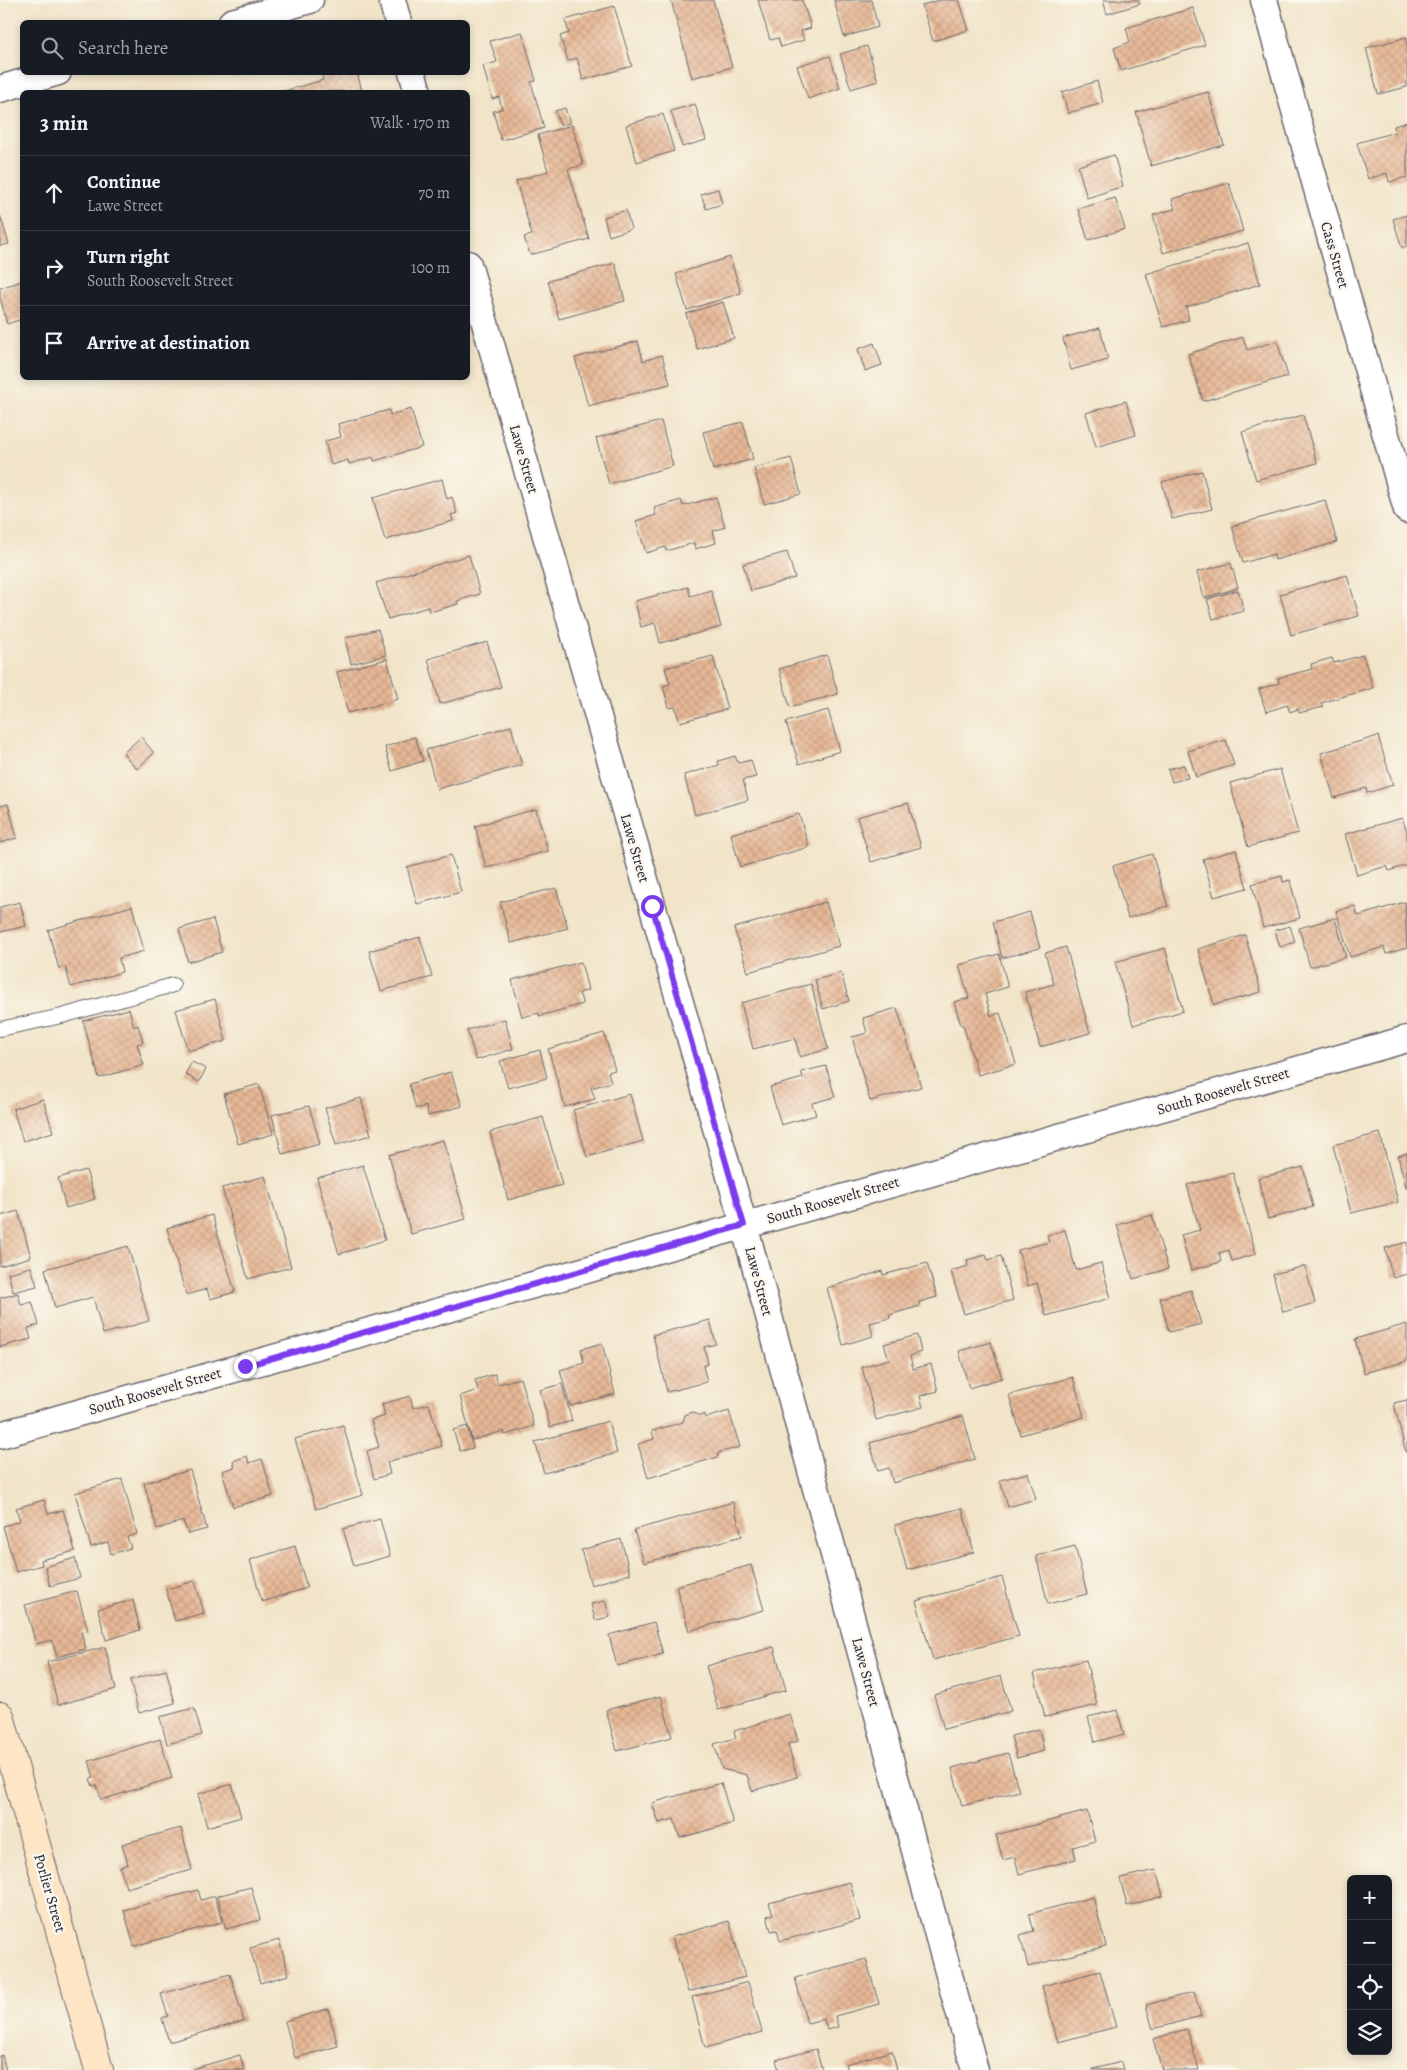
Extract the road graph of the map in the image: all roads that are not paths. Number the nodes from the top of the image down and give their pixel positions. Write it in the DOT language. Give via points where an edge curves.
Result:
graph roads {
  1 [pos="310,0"];
  2 [pos="392,0"];
  3 [pos="1264,0"];
  4 [pos="239,20"];
  5 [pos="397,20"];
  6 [pos="48,75"];
  7 [pos="413,75"];
  8 [pos="0,89"];
  9 [pos="417,90"];
  10 [pos="470,271"];
  11 [pos="1407,510"];
  12 [pos="173,985"];
  13 [pos="0,1029"];
  14 [pos="1407,1039"];
  15 [pos="744,1225"];
  16 [pos="0,1434"];
  17 [pos="0,1716"];
  18 [pos="99,2070"];
  19 [pos="975,2070"];
  1 -- 4 [label="street"];
  2 -- 5 [label="street"];
  3 -- 11 [label="street, Cass Street"];
  6 -- 8 [label="street"];
  7 -- 9 [label="street"];
  10 -- 15 [label="street, Lawe Street"];
  12 -- 13 [label="lane" via="62,1016"];
  14 -- 15 [label="street, South Roosevelt Street"];
  15 -- 16 [label="street, South Roosevelt Street"];
  15 -- 19 [label="street, Lawe Street"];
  17 -- 18 [label="street, Porlier Street"];
}
